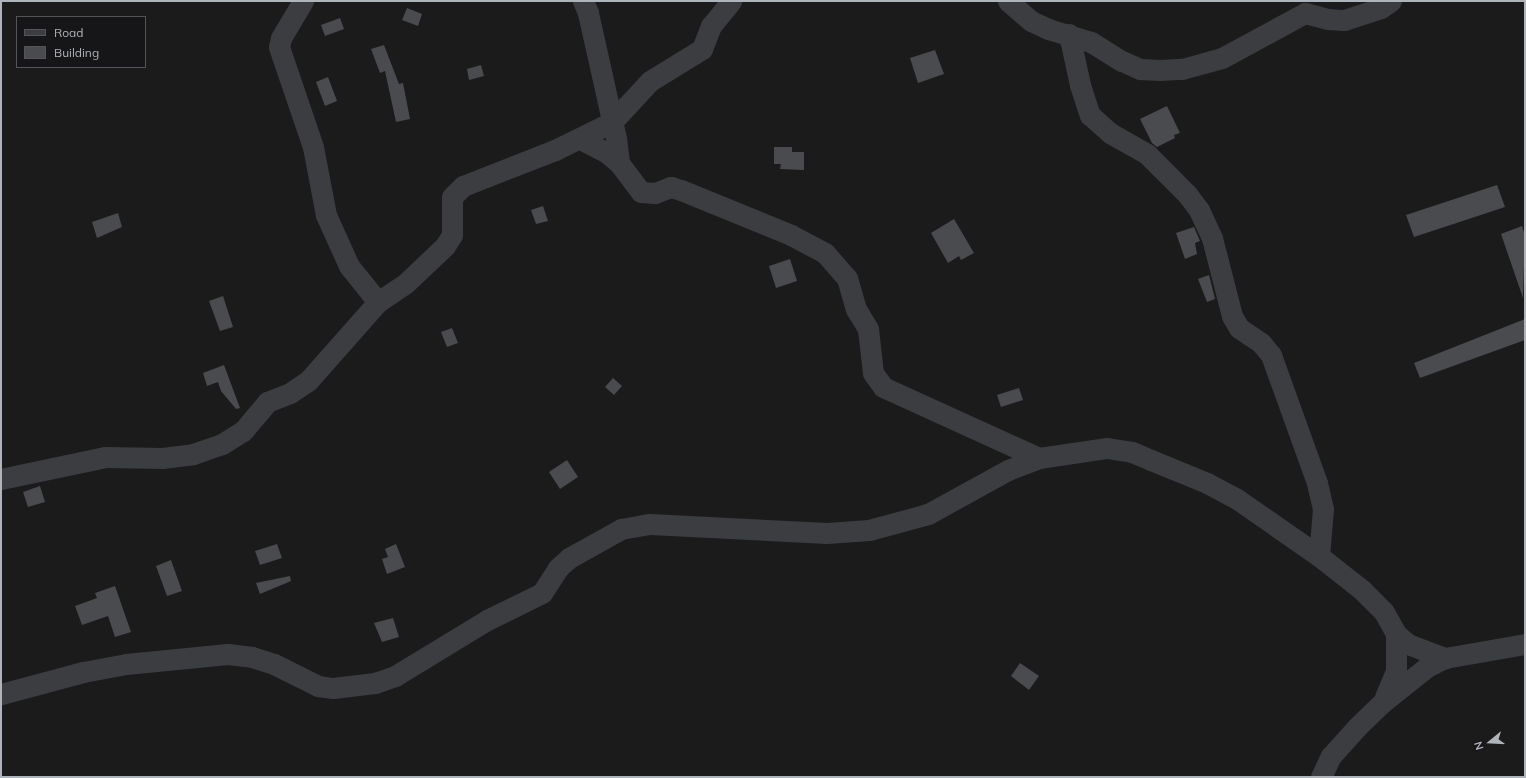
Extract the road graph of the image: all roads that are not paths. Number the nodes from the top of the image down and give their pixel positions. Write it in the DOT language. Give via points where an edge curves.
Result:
graph roads {
  1 [pos="304,1"];
  2 [pos="583,1"];
  3 [pos="731,1"];
  4 [pos="1008,1"];
  5 [pos="1391,1"];
  6 [pos="1069,34"];
  7 [pos="612,122"];
  8 [pos="580,139"];
  9 [pos="619,163"];
  10 [pos="378,302"];
  11 [pos="1039,458"];
  12 [pos="1,479"];
  13 [pos="1319,556"];
  14 [pos="1396,634"];
  15 [pos="1525,644"];
  16 [pos="1445,658"];
  17 [pos="1,694"];
  18 [pos="1383,702"];
  19 [pos="1320,777"];
  1 -- 10 [label="street" via="281,38 279,47 313,147 326,215 349,266"];
  2 -- 7 [label="street" via="590,20"];
  3 -- 7 [label="street" via="711,26 702,49 650,81"];
  4 -- 6 [label="street" via="1031,21 1048,29"];
  5 -- 6 [label="street" via="1381,8 1344,20 1306,13 1222,58 1182,69 1140,69 1091,42"];
  6 -- 13 [label="street" via="1080,85 1090,115 1110,133 1147,154 1187,194 1199,210 1212,238 1232,316 1239,328 1262,343 1271,355 1319,489 1323,509"];
  7 -- 8 [label="street"];
  7 -- 9 [label="street"];
  8 -- 9 [label="street" via="607,153"];
  8 -- 10 [label="street" via="463,186 452,197 452,235 445,246 404,284"];
  9 -- 11 [label="street" via="641,192 655,193 671,187 681,190 791,235 825,253 847,278 856,310 868,329 873,372 883,387"];
  10 -- 12 [label="street" via="308,381 290,394 267,402 243,431 222,444 193,454 162,458 105,457"];
  11 -- 13 [label="street" via="1107,448 1132,452 1207,482 1237,499"];
  11 -- 17 [label="street" via="1008,470 928,514 869,530 827,533 650,524 621,529 569,558 558,568 542,593 487,620 395,676 375,683 333,688 318,686 274,664 252,657 228,654 126,664 83,672"];
  13 -- 14 [label="street" via="1374,600"];
  14 -- 16 [label="street" via="1420,650"];
  14 -- 18 [label="street" via="1396,671"];
  15 -- 16 [label="street"];
  16 -- 18 [label="street" via="1412,677"];
  18 -- 19 [label="street" via="1331,756"];
}
